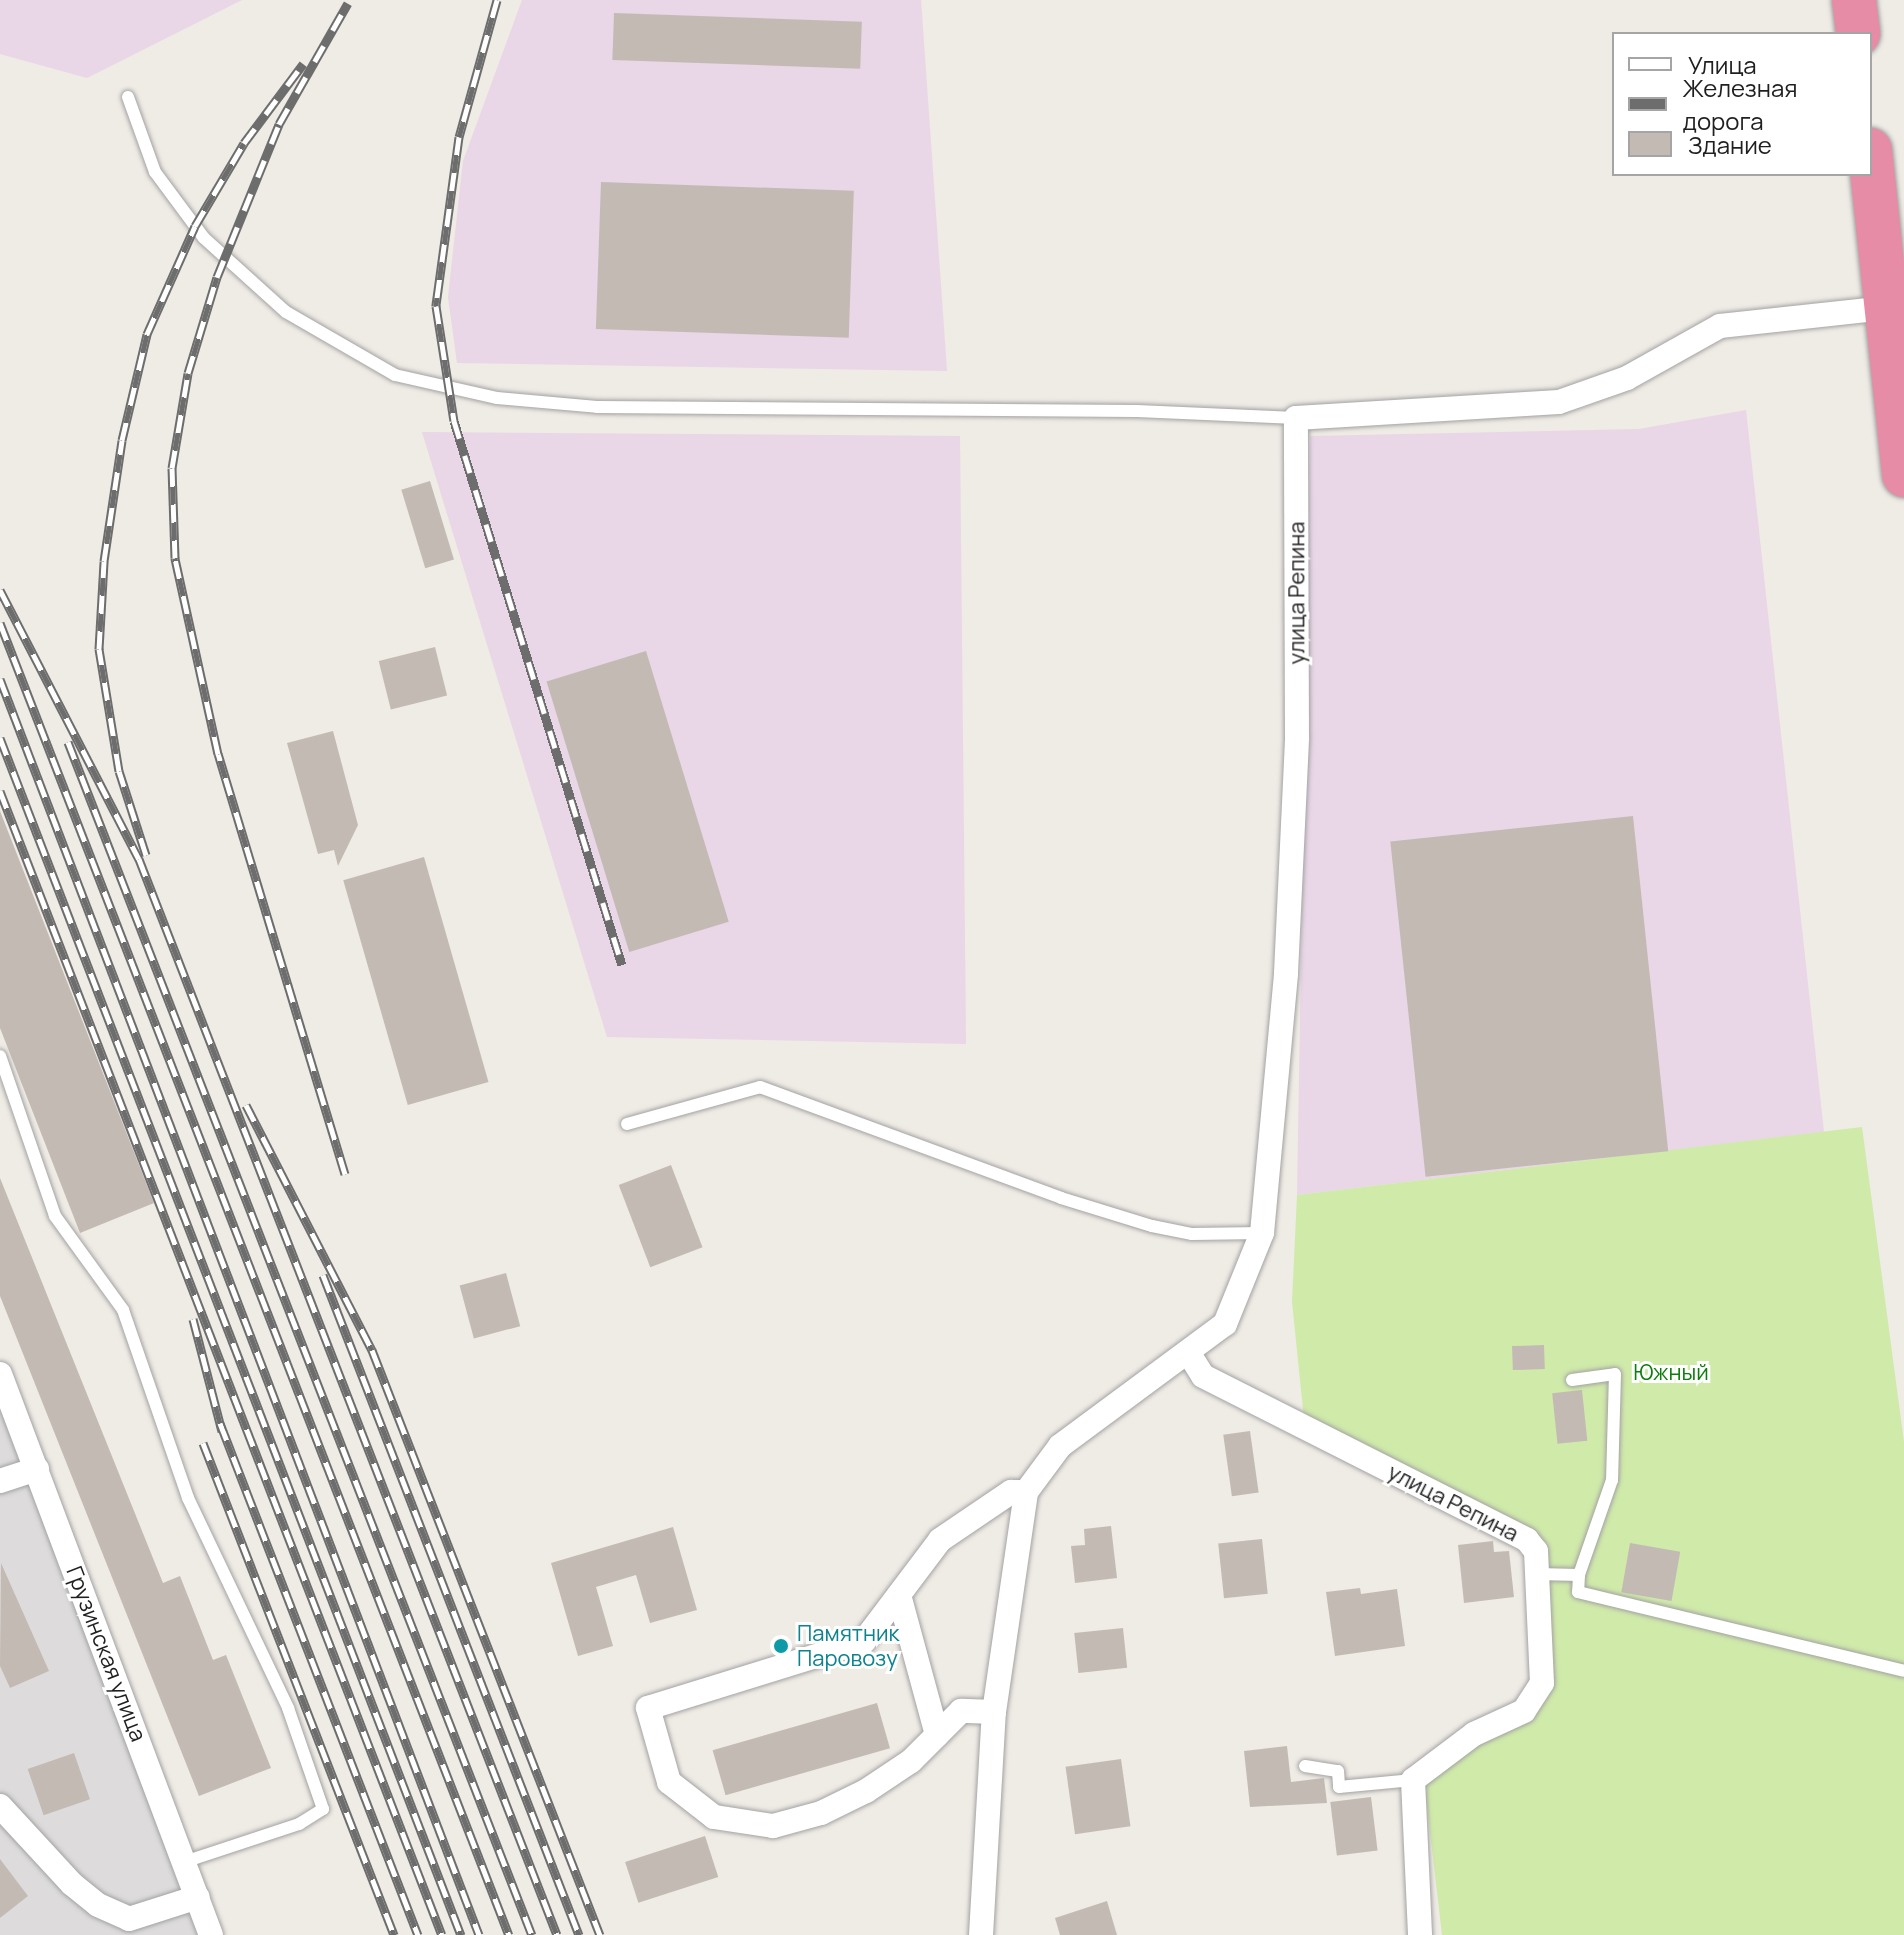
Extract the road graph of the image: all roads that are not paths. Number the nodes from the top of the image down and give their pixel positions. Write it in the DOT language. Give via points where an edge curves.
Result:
graph roads {
  1 [pos="1854,0"];
  2 [pos="1858,32"];
  3 [pos="128,97"];
  4 [pos="1872,163"];
  5 [pos="1896,313"];
  6 [pos="1296,418"];
  7 [pos="1904,475"];
  8 [pos="0,1056"];
  9 [pos="627,1124"];
  10 [pos="1262,1233"];
  11 [pos="1188,1352"];
  12 [pos="0,1374"];
  13 [pos="1572,1380"];
  14 [pos="37,1469"];
  15 [pos="0,1481"];
  16 [pos="1026,1492"];
  17 [pos="1537,1574"];
  18 [pos="1579,1575"];
  19 [pos="899,1595"];
  20 [pos="1904,1671"];
  21 [pos="994,1712"];
  22 [pos="937,1735"];
  23 [pos="1305,1766"];
  24 [pos="1413,1780"];
  25 [pos="0,1806"];
  26 [pos="184,1862"];
  27 [pos="198,1897"];
  28 [pos="211,1935"];
  29 [pos="981,1935"];
  30 [pos="1420,1935"];
  1 -- 2 [label="highway"];
  3 -- 6 [label="lane" via="155,172 204,238 286,312 395,375 497,398 597,407 1137,411"];
  4 -- 5 [label="highway"];
  5 -- 6 [label="street" via="1720,326 1627,378 1559,402"];
  5 -- 7 [label="highway"];
  6 -- 10 [label="street, улица Репина" via="1297,753 1286,973"];
  8 -- 26 [label="lane" via="55,1216 123,1310 188,1498 288,1708 323,1809 299,1824"];
  9 -- 10 [label="lane" via="760,1087 1061,1198 1152,1226 1192,1234"];
  10 -- 11 [label="street, улица Репина" via="1225,1324"];
  11 -- 16 [label="street, улица Репина" via="1060,1446"];
  11 -- 17 [label="street, улица Репина" via="1203,1376 1527,1540 1536,1551"];
  12 -- 14 [label="street, Грузинская улица"];
  13 -- 18 [label="lane" via="1615,1374 1612,1480"];
  14 -- 15 [label="street"];
  14 -- 26 [label="street, Грузинская улица"];
  16 -- 19 [label="street" via="1011,1492 940,1540"];
  16 -- 21 [label="street, улица Репина"];
  17 -- 18 [label="lane"];
  17 -- 24 [label="street, улица Репина" via="1542,1683 1524,1711 1474,1734"];
  18 -- 20 [label="lane" via="1578,1592"];
  19 -- 22 [label="street"];
  19 -- 22 [label="street" via="864,1641 648,1708 669,1782 714,1817 773,1826 821,1813 866,1791 911,1761"];
  21 -- 22 [label="street" via="961,1711"];
  21 -- 29 [label="street, улица Репина"];
  23 -- 24 [label="lane" via="1338,1771 1339,1787"];
  24 -- 30 [label="street"];
  25 -- 27 [label="street" via="72,1884 118,1915 129,1919 156,1914"];
  26 -- 27 [label="street, Грузинская улица"];
  27 -- 28 [label="street, Грузинская улица"];
}
